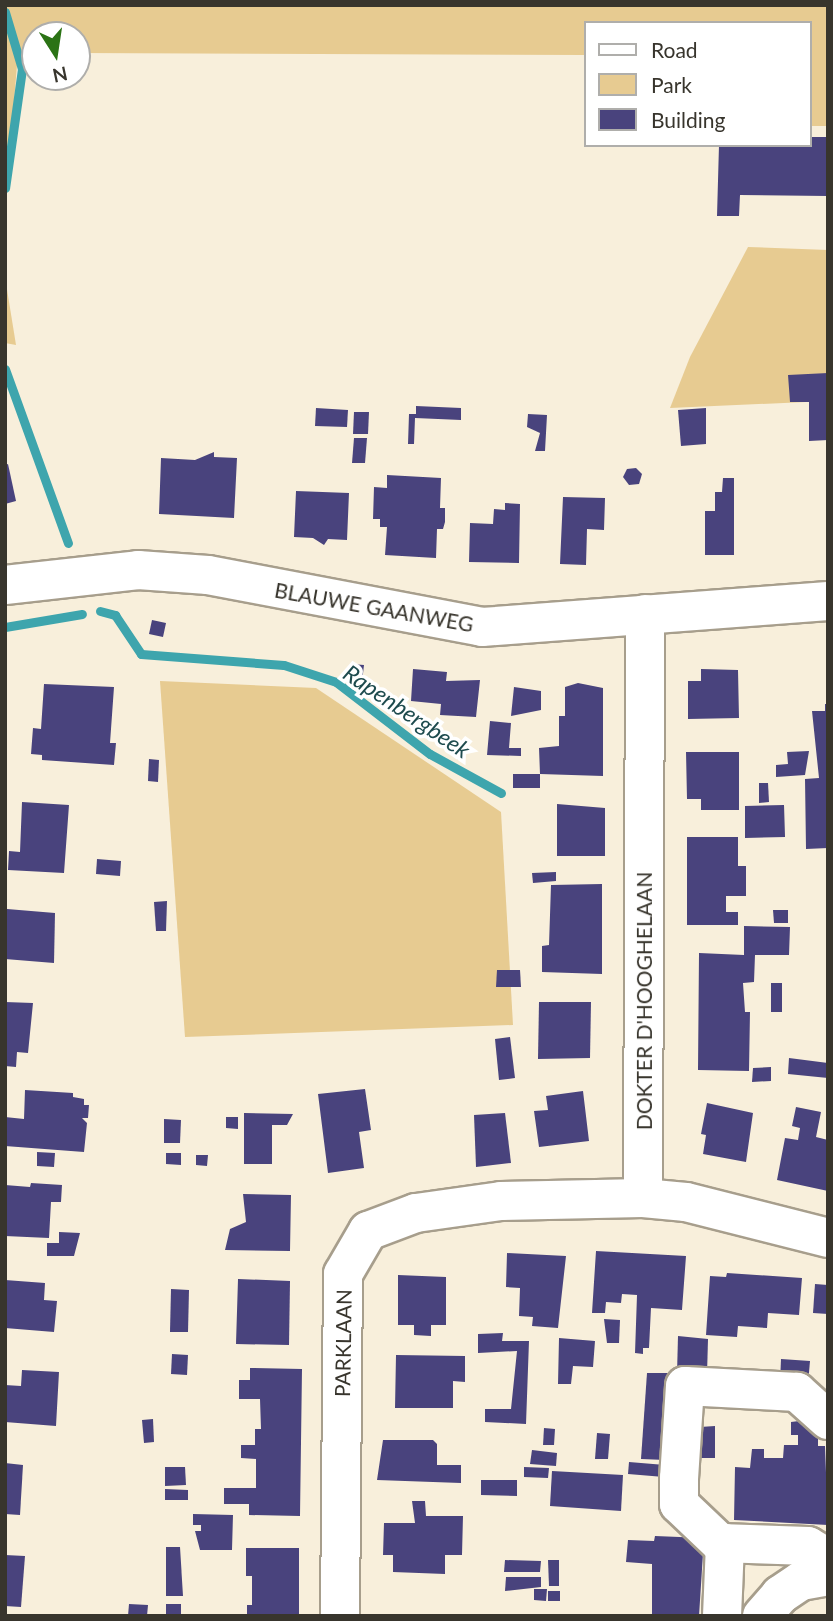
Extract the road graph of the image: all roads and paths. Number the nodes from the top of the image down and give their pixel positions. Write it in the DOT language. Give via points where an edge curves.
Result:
graph roads {
  1 [pos="5,585"];
  2 [pos="828,601"];
  3 [pos="645,614"];
  4 [pos="643,1198"];
  5 [pos="828,1238"];
  6 [pos="828,1420"];
  7 [pos="725,1543"];
  8 [pos="828,1558"];
  9 [pos="828,1576"];
  10 [pos="340,1616"];
  11 [pos="722,1616"];
  12 [pos="762,1616"];
  1 -- 3 [label="street, BLAUWE GAANWEG" via="138,570 208,575 472,626"];
  2 -- 3 [label="street, BLAUWE GAANWEG"];
  3 -- 4 [label="street, DOKTER D'HOOGHELAAN"];
  4 -- 5 [label="street" via="686,1202"];
  4 -- 10 [label="street, PARKLAAN" via="501,1201 416,1213 368,1231 343,1274"];
  6 -- 7 [label="street" via="797,1392 685,1386 679,1504"];
  7 -- 8 [label="street" via="808,1546"];
  7 -- 11 [label="street"];
  9 -- 12 [label="street" via="802,1581 780,1595"];
}
